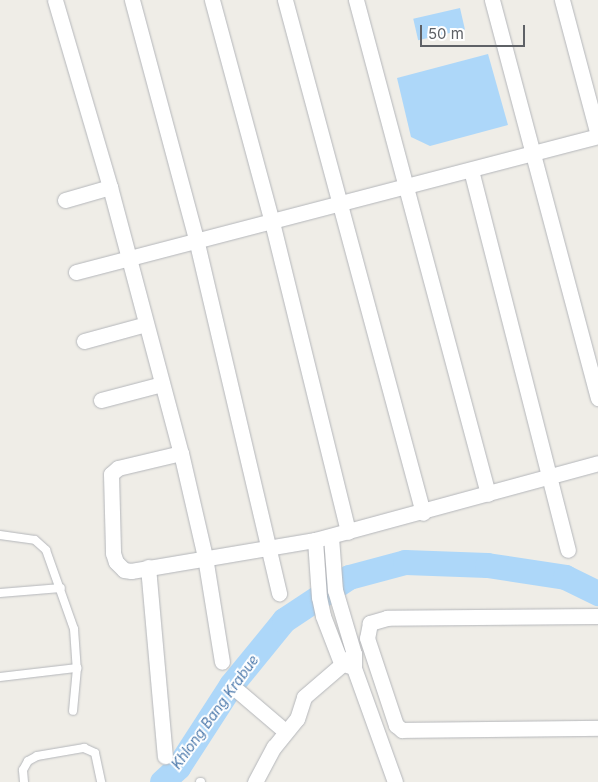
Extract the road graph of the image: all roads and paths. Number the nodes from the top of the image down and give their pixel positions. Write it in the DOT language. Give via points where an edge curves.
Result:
graph roads {
  1 [pos="55,0"];
  2 [pos="132,0"];
  3 [pos="212,0"];
  4 [pos="285,0"];
  5 [pos="356,0"];
  6 [pos="492,0"];
  7 [pos="562,0"];
  8 [pos="598,136"];
  9 [pos="534,153"];
  10 [pos="471,170"];
  11 [pos="110,187"];
  12 [pos="407,187"];
  13 [pos="65,200"];
  14 [pos="341,205"];
  15 [pos="272,222"];
  16 [pos="196,239"];
  17 [pos="128,258"];
  18 [pos="76,272"];
  19 [pos="146,324"];
  20 [pos="84,341"];
  21 [pos="162,384"];
  22 [pos="598,398"];
  23 [pos="101,400"];
  24 [pos="181,453"];
  25 [pos="598,463"];
  26 [pos="548,478"];
  27 [pos="488,494"];
  28 [pos="423,513"];
  29 [pos="348,532"];
  30 [pos="0,535"];
  31 [pos="331,536"];
  32 [pos="315,540"];
  33 [pos="270,546"];
  34 [pos="568,550"];
  35 [pos="205,556"];
  36 [pos="148,567"];
  37 [pos="61,588"];
  38 [pos="279,593"];
  39 [pos="0,594"];
  40 [pos="598,616"];
  41 [pos="222,662"];
  42 [pos="350,662"];
  43 [pos="76,668"];
  44 [pos="0,678"];
  45 [pos="238,691"];
  46 [pos="73,711"];
  47 [pos="598,728"];
  48 [pos="285,731"];
  49 [pos="165,756"];
  50 [pos="24,782"];
  51 [pos="102,782"];
  52 [pos="255,782"];
  53 [pos="395,782"];
  1 -- 11 [label="street"];
  2 -- 16 [label="street"];
  3 -- 15 [label="street"];
  4 -- 14 [label="street"];
  5 -- 12 [label="street"];
  6 -- 9 [label="street"];
  7 -- 8 [label="street"];
  8 -- 9 [label="street"];
  9 -- 10 [label="street"];
  9 -- 22 [label="street"];
  10 -- 12 [label="street"];
  10 -- 26 [label="street"];
  11 -- 13 [label="street"];
  11 -- 17 [label="street"];
  12 -- 14 [label="street"];
  12 -- 27 [label="street"];
  14 -- 15 [label="street"];
  14 -- 28 [label="street"];
  15 -- 16 [label="street"];
  15 -- 29 [label="street"];
  16 -- 17 [label="street"];
  16 -- 33 [label="street"];
  17 -- 18 [label="street"];
  17 -- 19 [label="street"];
  19 -- 20 [label="street"];
  19 -- 21 [label="street"];
  21 -- 23 [label="street"];
  21 -- 24 [label="street"];
  24 -- 35 [label="street"];
  24 -- 36 [label="street" via="118,468 111,474 109,483 116,562 131,571"];
  25 -- 26 [label="street"];
  26 -- 27 [label="street"];
  26 -- 34 [label="street"];
  27 -- 28 [label="street"];
  28 -- 29 [label="street"];
  29 -- 31 [label="street"];
  30 -- 37 [label="lane" via="36,540 46,550"];
  31 -- 32 [label="street"];
  31 -- 42 [label="street" via="335,590"];
  32 -- 33 [label="street"];
  32 -- 42 [label="street" via="318,597"];
  33 -- 35 [label="street"];
  33 -- 38 [label="street"];
  35 -- 36 [label="street"];
  35 -- 41 [label="street"];
  36 -- 49 [label="street"];
  37 -- 39 [label="lane"];
  37 -- 43 [label="lane" via="74,629"];
  40 -- 47 [label="street" via="387,618 370,623 367,638 396,725 402,730"];
  42 -- 48 [label="street" via="304,697 297,719"];
  42 -- 53 [label="street"];
  43 -- 44 [label="lane"];
  43 -- 46 [label="lane"];
  45 -- 48 [label="street"];
  48 -- 52 [label="street"];
  50 -- 51 [label="lane" via="23,770 28,761 37,756 84,748 95,753"];
}
